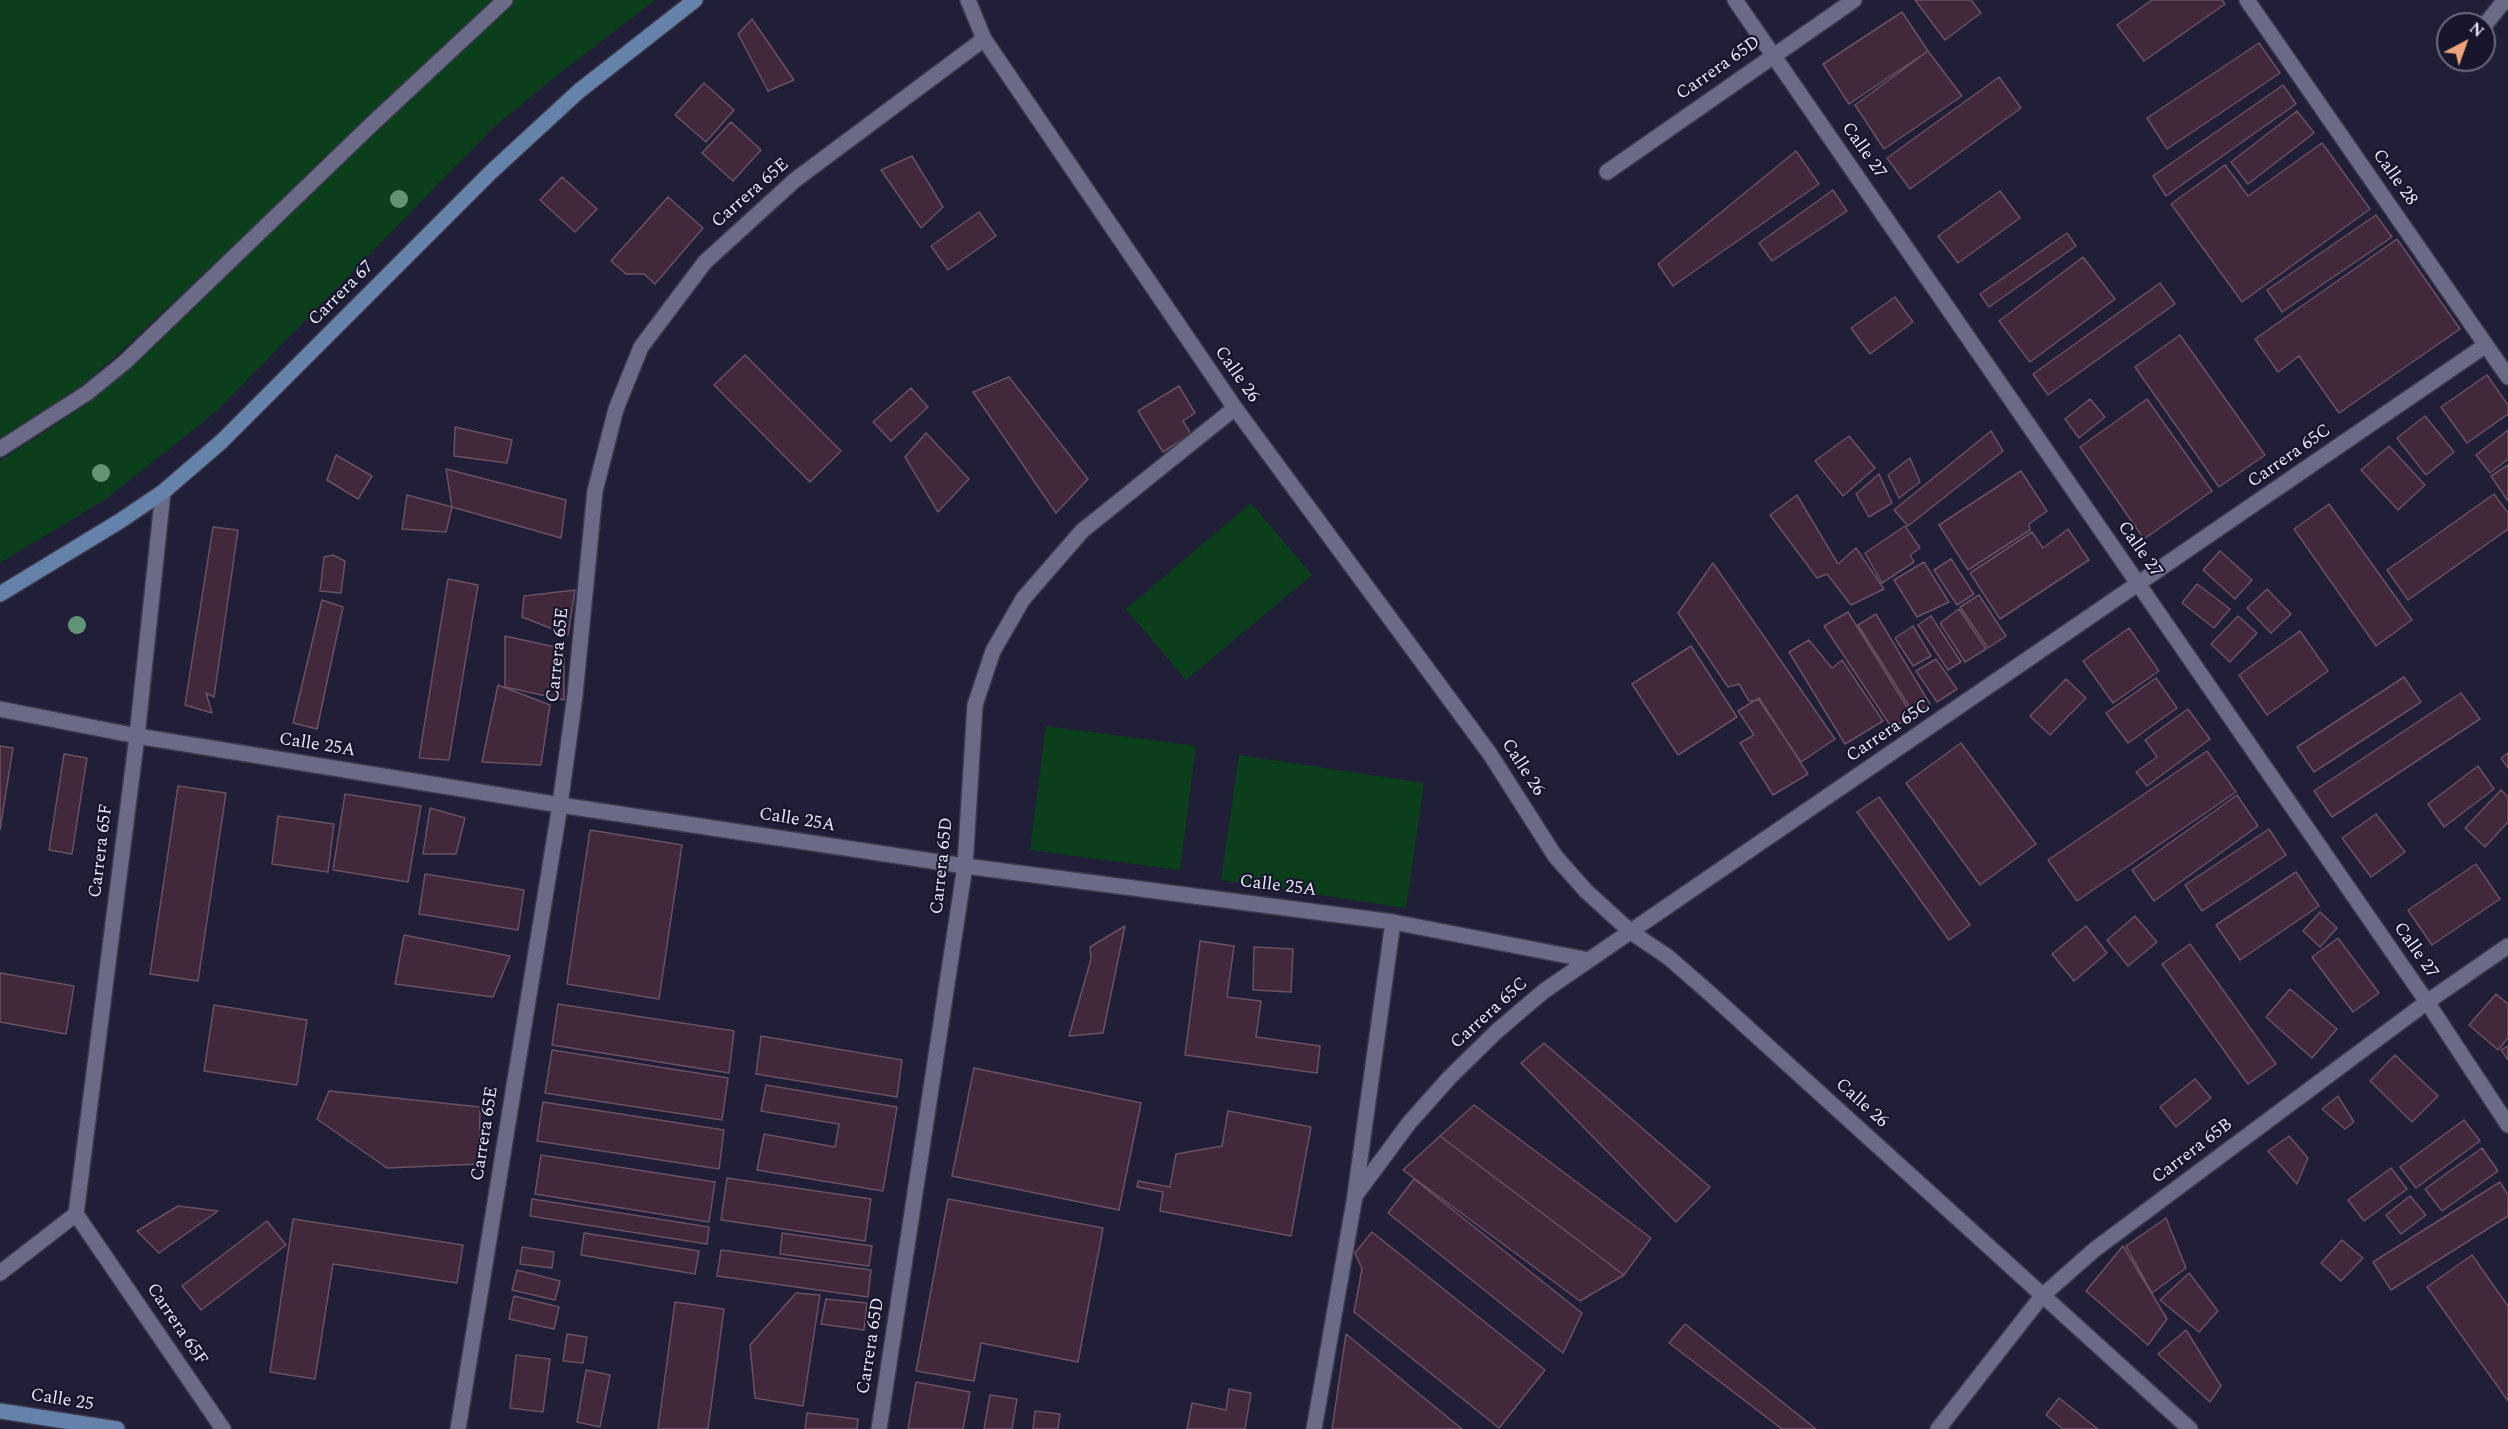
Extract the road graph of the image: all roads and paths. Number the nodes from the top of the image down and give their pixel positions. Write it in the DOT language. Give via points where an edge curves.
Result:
graph roads {
  1 [pos="505,0"];
  2 [pos="695,0"];
  3 [pos="968,0"];
  4 [pos="1735,0"];
  5 [pos="1854,0"];
  6 [pos="2247,0"];
  7 [pos="2505,0"];
  8 [pos="2495,12"];
  9 [pos="984,39"];
  10 [pos="1773,55"];
  11 [pos="1607,172"];
  12 [pos="2486,345"];
  13 [pos="2508,377"];
  14 [pos="1235,408"];
  15 [pos="0,449"];
  16 [pos="163,492"];
  17 [pos="2139,585"];
  18 [pos="0,594"];
  19 [pos="0,710"];
  20 [pos="136,736"];
  21 [pos="561,805"];
  22 [pos="965,866"];
  23 [pos="1393,922"];
  24 [pos="1631,932"];
  25 [pos="2508,946"];
  26 [pos="1590,960"];
  27 [pos="2427,1002"];
  28 [pos="2508,1125"];
  29 [pos="1355,1196"];
  30 [pos="76,1214"];
  31 [pos="0,1272"];
  32 [pos="2042,1296"];
  33 [pos="0,1411"];
  34 [pos="117,1429"];
  35 [pos="223,1429"];
  36 [pos="458,1429"];
  37 [pos="879,1429"];
  38 [pos="1314,1429"];
  39 [pos="1938,1429"];
  40 [pos="2190,1429"];
  1 -- 15 [label="street" via="124,362 87,393"];
  2 -- 16 [label="street, Carrera 67" via="579,91 491,171 222,441"];
  3 -- 9 [label="street, Calle 26"];
  4 -- 10 [label="street, Calle 27"];
  5 -- 10 [label="street, Carrera 65D"];
  6 -- 12 [label="street, Calle 28"];
  7 -- 8 [label="street"];
  9 -- 14 [label="street, Calle 26"];
  9 -- 21 [label="street, Carrera 65E" via="787,188 705,262 641,347 616,409 595,491"];
  10 -- 11 [label="street, Carrera 65D"];
  10 -- 17 [label="street, Calle 27"];
  12 -- 13 [label="street, Calle 28"];
  12 -- 17 [label="street, Carrera 65C"];
  14 -- 22 [label="street, Carrera 65D" via="1082,531 1023,599 993,651 975,705"];
  14 -- 24 [label="street, Calle 26" via="1490,754 1555,856"];
  16 -- 18 [label="street, Carrera 67"];
  16 -- 20 [label="street, Carrera 65F"];
  17 -- 24 [label="street, Carrera 65C"];
  17 -- 27 [label="street, Calle 27"];
  19 -- 20 [label="street, Calle 25A"];
  20 -- 21 [label="street, Calle 25A"];
  20 -- 30 [label="street, Carrera 65F"];
  21 -- 22 [label="street, Calle 25A"];
  21 -- 36 [label="street, Carrera 65E"];
  22 -- 23 [label="street, Calle 25A"];
  22 -- 37 [label="street, Carrera 65D"];
  23 -- 26 [label="street, Calle 25A"];
  23 -- 29 [label="street, Carrera 65C"];
  24 -- 26 [label="street, Carrera 65C"];
  24 -- 32 [label="street, Calle 26" via="1706,990"];
  25 -- 27 [label="street, Carrera 65B"];
  26 -- 29 [label="street, Carrera 65C" via="1544,991 1450,1077 1409,1123"];
  27 -- 28 [label="street, Calle 27"];
  27 -- 32 [label="street, Carrera 65B" via="2094,1250"];
  29 -- 38 [label="street, Carrera 65C"];
  30 -- 31 [label="street"];
  30 -- 35 [label="street, Carrera 65F"];
  32 -- 39 [label="street, Carrera 65B"];
  32 -- 40 [label="street, Calle 26"];
  33 -- 34 [label="street, Calle 25"];
}
